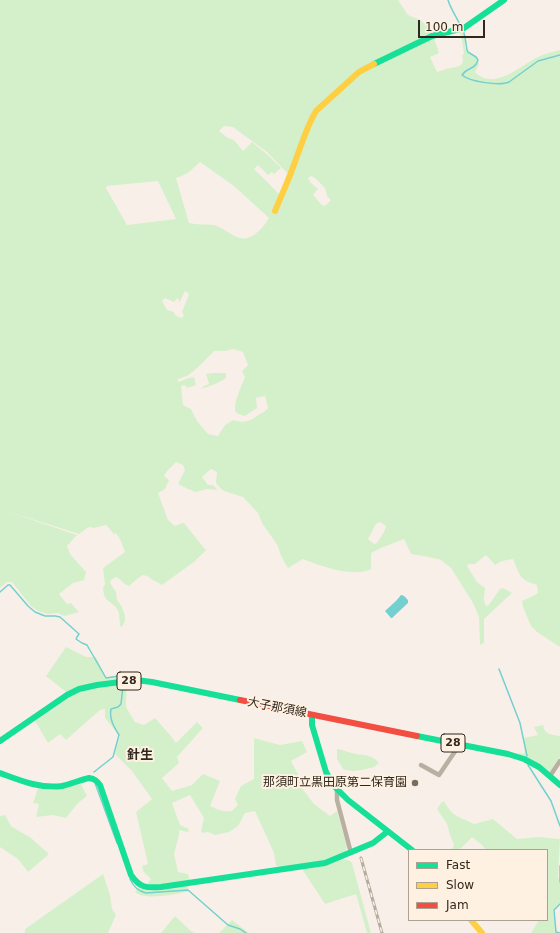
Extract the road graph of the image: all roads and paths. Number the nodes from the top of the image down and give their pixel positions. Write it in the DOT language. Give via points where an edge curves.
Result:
graph roads {
  1 [pos="504,0"];
  2 [pos="275,211"];
  3 [pos="312,715"];
  4 [pos="0,741"];
  5 [pos="460,744"];
  6 [pos="560,761"];
  7 [pos="420,765"];
  8 [pos="0,773"];
  9 [pos="550,776"];
  10 [pos="560,785"];
  11 [pos="337,789"];
  12 [pos="388,832"];
  13 [pos="411,849"];
  14 [pos="350,853"];
  15 [pos="472,921"];
  16 [pos="482,933"];
  1 -- 2 [label="street" via="464,28 432,36 365,68 319,108 311,119"];
  3 -- 4 [label="street, 大子那須線 / 28" via="136,680 79,689"];
  3 -- 5 [label="street, 大子那須線 / 28"];
  3 -- 11 [label="street" via="312,725 326,772"];
  5 -- 7 [label="street" via="439,775"];
  5 -- 9 [label="street, 大子那須線 / 28" via="524,759"];
  6 -- 9 [label="street"];
  8 -- 14 [label="street" via="41,786 53,787 86,778 96,780 100,785 131,875 134,881 144,887 161,887 316,865"];
  9 -- 10 [label="street, 大子那須線 / 28"];
  11 -- 12 [label="street"];
  11 -- 14 [label="street" via="337,800"];
  12 -- 13 [label="street"];
  12 -- 14 [label="street" via="373,843"];
  15 -- 16 [label="street"];
}
